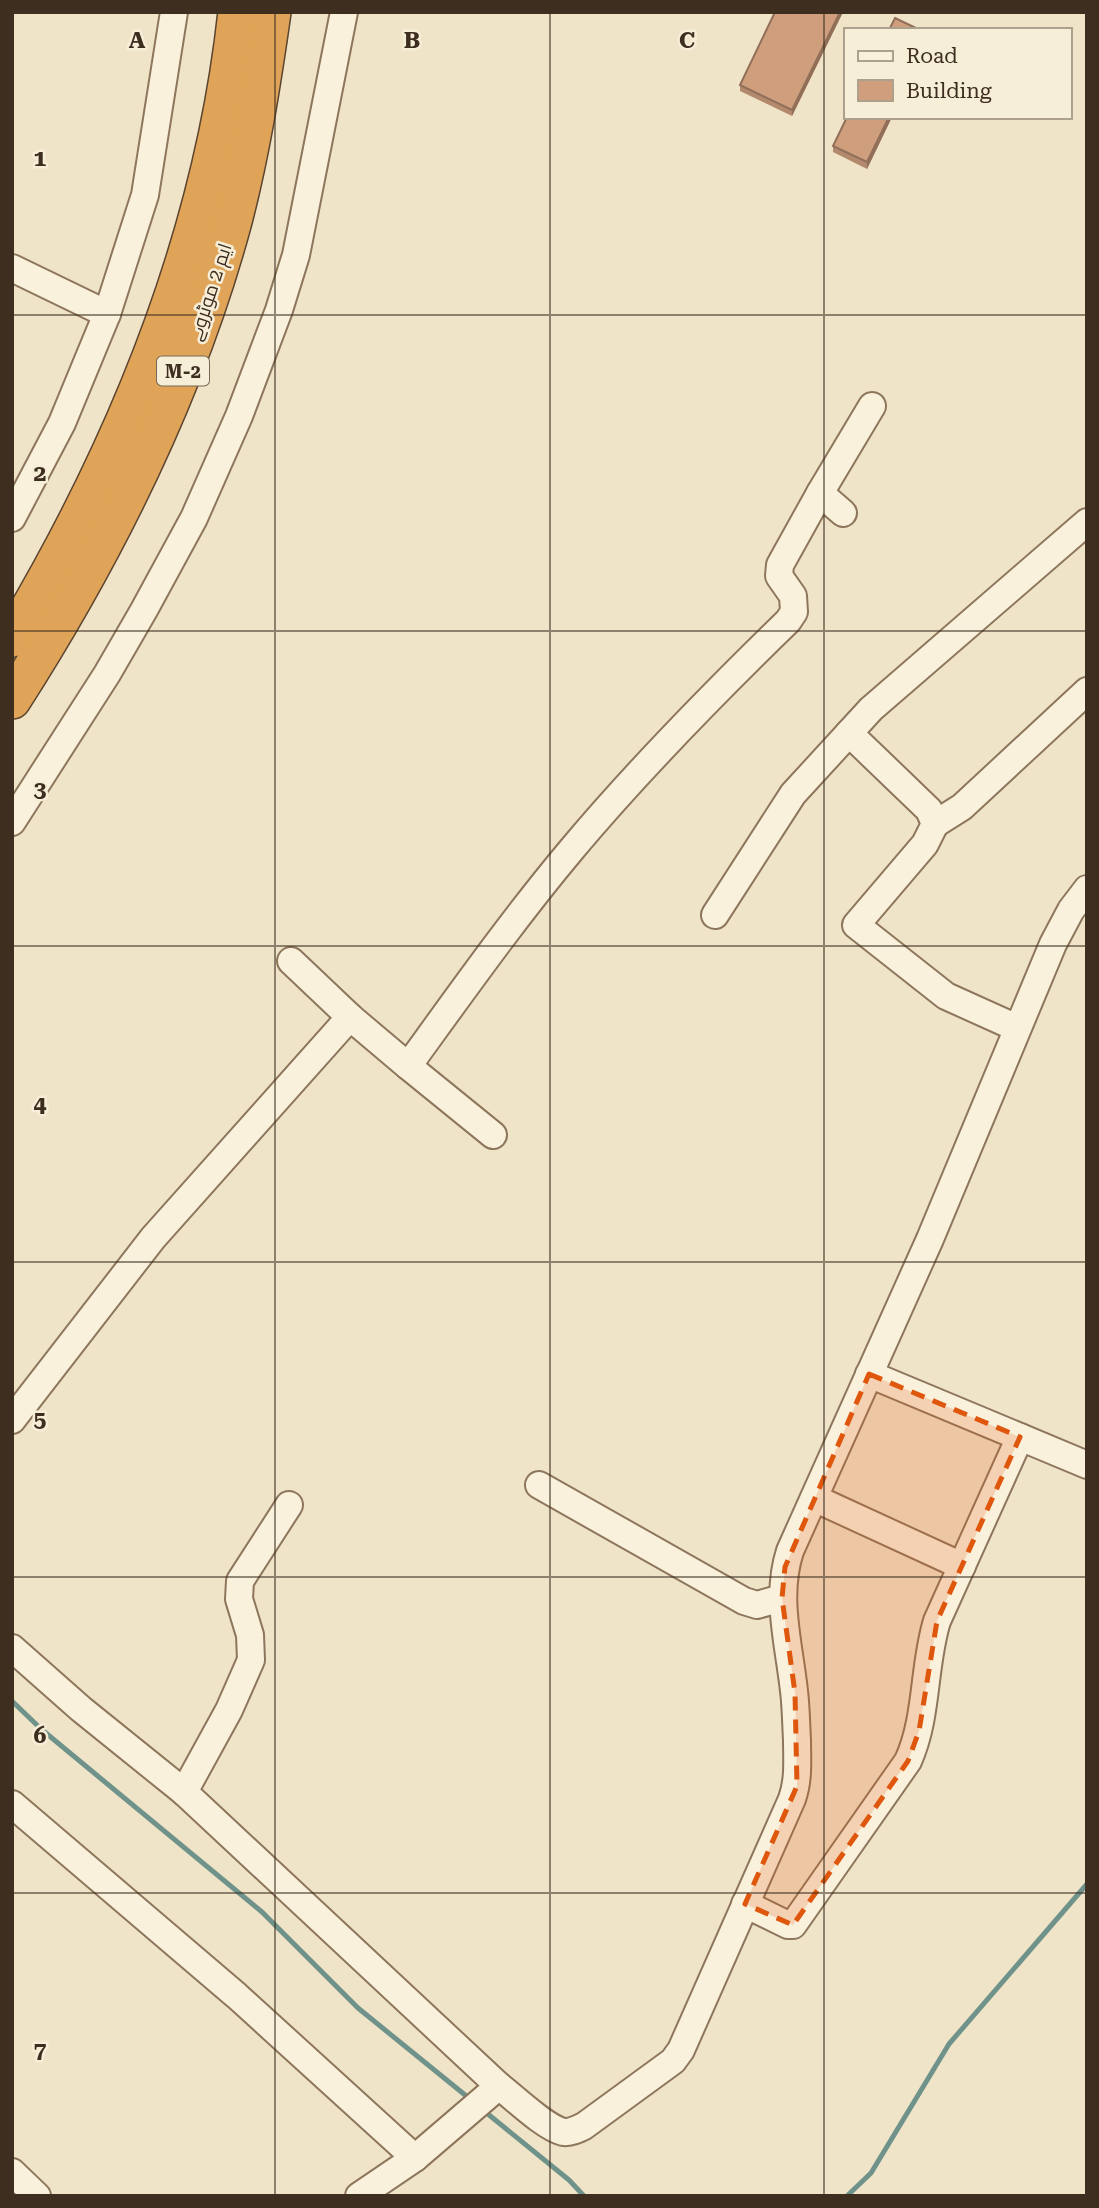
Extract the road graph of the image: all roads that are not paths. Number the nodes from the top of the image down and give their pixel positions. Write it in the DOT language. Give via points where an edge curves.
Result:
graph roads {
  1 [pos="174,12"];
  2 [pos="237,12"];
  3 [pos="272,12"];
  4 [pos="344,12"];
  5 [pos="12,268"];
  6 [pos="107,314"];
  7 [pos="872,406"];
  8 [pos="820,493"];
  9 [pos="843,513"];
  10 [pos="12,518"];
  11 [pos="1087,522"];
  12 [pos="12,638"];
  13 [pos="1087,691"];
  14 [pos="12,700"];
  15 [pos="849,733"];
  16 [pos="12,822"];
  17 [pos="935,824"];
  18 [pos="1087,890"];
  19 [pos="715,915"];
  20 [pos="291,961"];
  21 [pos="350,1017"];
  22 [pos="1017,1028"];
  23 [pos="408,1066"];
  24 [pos="493,1135"];
  25 [pos="869,1374"];
  26 [pos="12,1420"];
  27 [pos="1020,1437"];
  28 [pos="1087,1465"];
  29 [pos="540,1485"];
  30 [pos="814,1498"];
  31 [pos="289,1505"];
  32 [pos="962,1566"];
  33 [pos="782,1598"];
  34 [pos="12,1648"];
  35 [pos="184,1792"];
  36 [pos="12,1804"];
  37 [pos="746,1904"];
  38 [pos="488,2096"];
  39 [pos="415,2158"];
  40 [pos="12,2172"];
  41 [pos="37,2196"];
  42 [pos="359,2196"];
  1 -- 6 [label="street" via="145,195"];
  2 -- 12 [label="highway, ایم 2 موٹروے / M-2" via="214,148 166,320 99,478"];
  3 -- 14 [label="highway, ایم 2 موٹروے / M-2" via="258,106 233,219 193,345 96,560"];
  4 -- 16 [label="street" via="296,255 239,416 194,518 144,610"];
  5 -- 6 [label="street"];
  6 -- 10 [label="street" via="62,423"];
  7 -- 8 [label="street"];
  8 -- 9 [label="street"];
  8 -- 23 [label="street" via="780,565 779,576 793,596 794,612 788,621 720,686 572,849"];
  11 -- 15 [label="street"];
  13 -- 17 [label="street" via="962,807"];
  15 -- 17 [label="street" via="929,810"];
  15 -- 19 [label="street" via="793,794"];
  17 -- 22 [label="street" via="925,844 856,925 946,996"];
  18 -- 22 [label="street" via="1053,944"];
  20 -- 21 [label="street"];
  21 -- 23 [label="street"];
  21 -- 26 [label="street" via="153,1238"];
  22 -- 25 [label="street"];
  23 -- 24 [label="street"];
  25 -- 27 [label="street"];
  25 -- 30 [label="street"];
  27 -- 28 [label="street"];
  27 -- 32 [label="street"];
  29 -- 33 [label="street" via="744,1601 757,1605"];
  30 -- 32 [label="street"];
  30 -- 33 [label="street" via="785,1567"];
  31 -- 35 [label="street" via="240,1581 251,1660"];
  32 -- 37 [label="street" via="937,1620 919,1731 898,1776 793,1925"];
  33 -- 37 [label="street" via="794,1693 797,1786"];
  34 -- 35 [label="street"];
  35 -- 38 [label="street"];
  36 -- 39 [label="street" via="237,1996"];
  37 -- 38 [label="street" via="673,2061 570,2132"];
  38 -- 39 [label="street"];
  39 -- 42 [label="street"];
  40 -- 41 [label="street"];
}
